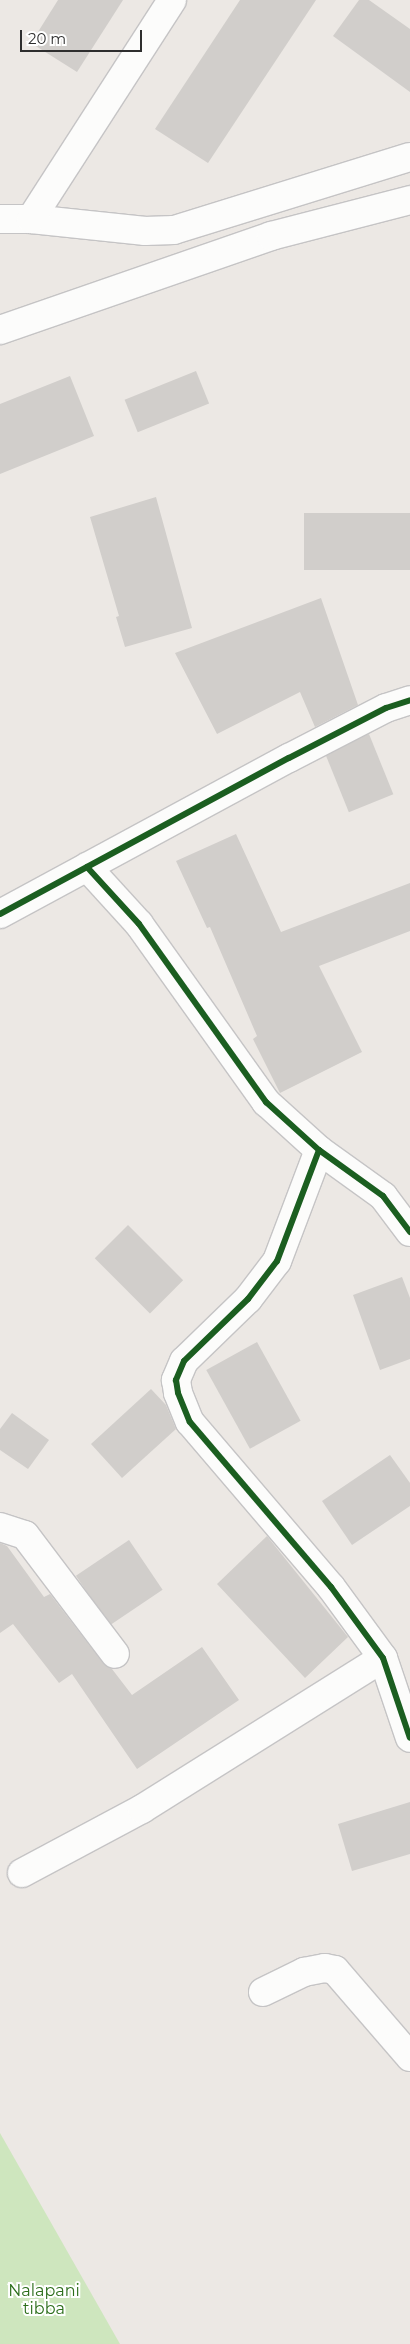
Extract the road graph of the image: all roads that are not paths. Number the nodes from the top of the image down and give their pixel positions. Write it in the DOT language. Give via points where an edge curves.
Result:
graph roads {
  1 [pos="172,0"];
  2 [pos="410,158"];
  3 [pos="410,200"];
  4 [pos="0,219"];
  5 [pos="31,219"];
  6 [pos="0,330"];
  7 [pos="410,700"];
  8 [pos="87,867"];
  9 [pos="1,913"];
  10 [pos="319,1150"];
  11 [pos="410,1232"];
  12 [pos="0,1527"];
  13 [pos="115,1654"];
  14 [pos="383,1658"];
  15 [pos="410,1738"];
  16 [pos="22,1873"];
  17 [pos="262,1992"];
  18 [pos="410,2057"];
  1 -- 5 [label="street"];
  2 -- 5 [label="street" via="174,230 121,230"];
  3 -- 6 [label="street" via="270,236"];
  4 -- 5 [label="street"];
  7 -- 8 [label="street" via="377,713"];
  8 -- 9 [label="street"];
  8 -- 10 [label="street" via="139,924 266,1102"];
  10 -- 11 [label="street" via="382,1196"];
  10 -- 14 [label="street" via="276,1261 248,1299 184,1361 176,1380 180,1403 190,1422 331,1587"];
  12 -- 13 [label="street" via="25,1535"];
  14 -- 15 [label="street"];
  14 -- 16 [label="street" via="142,1809"];
  17 -- 18 [label="street" via="304,1972 325,1968 335,1970"];
}
